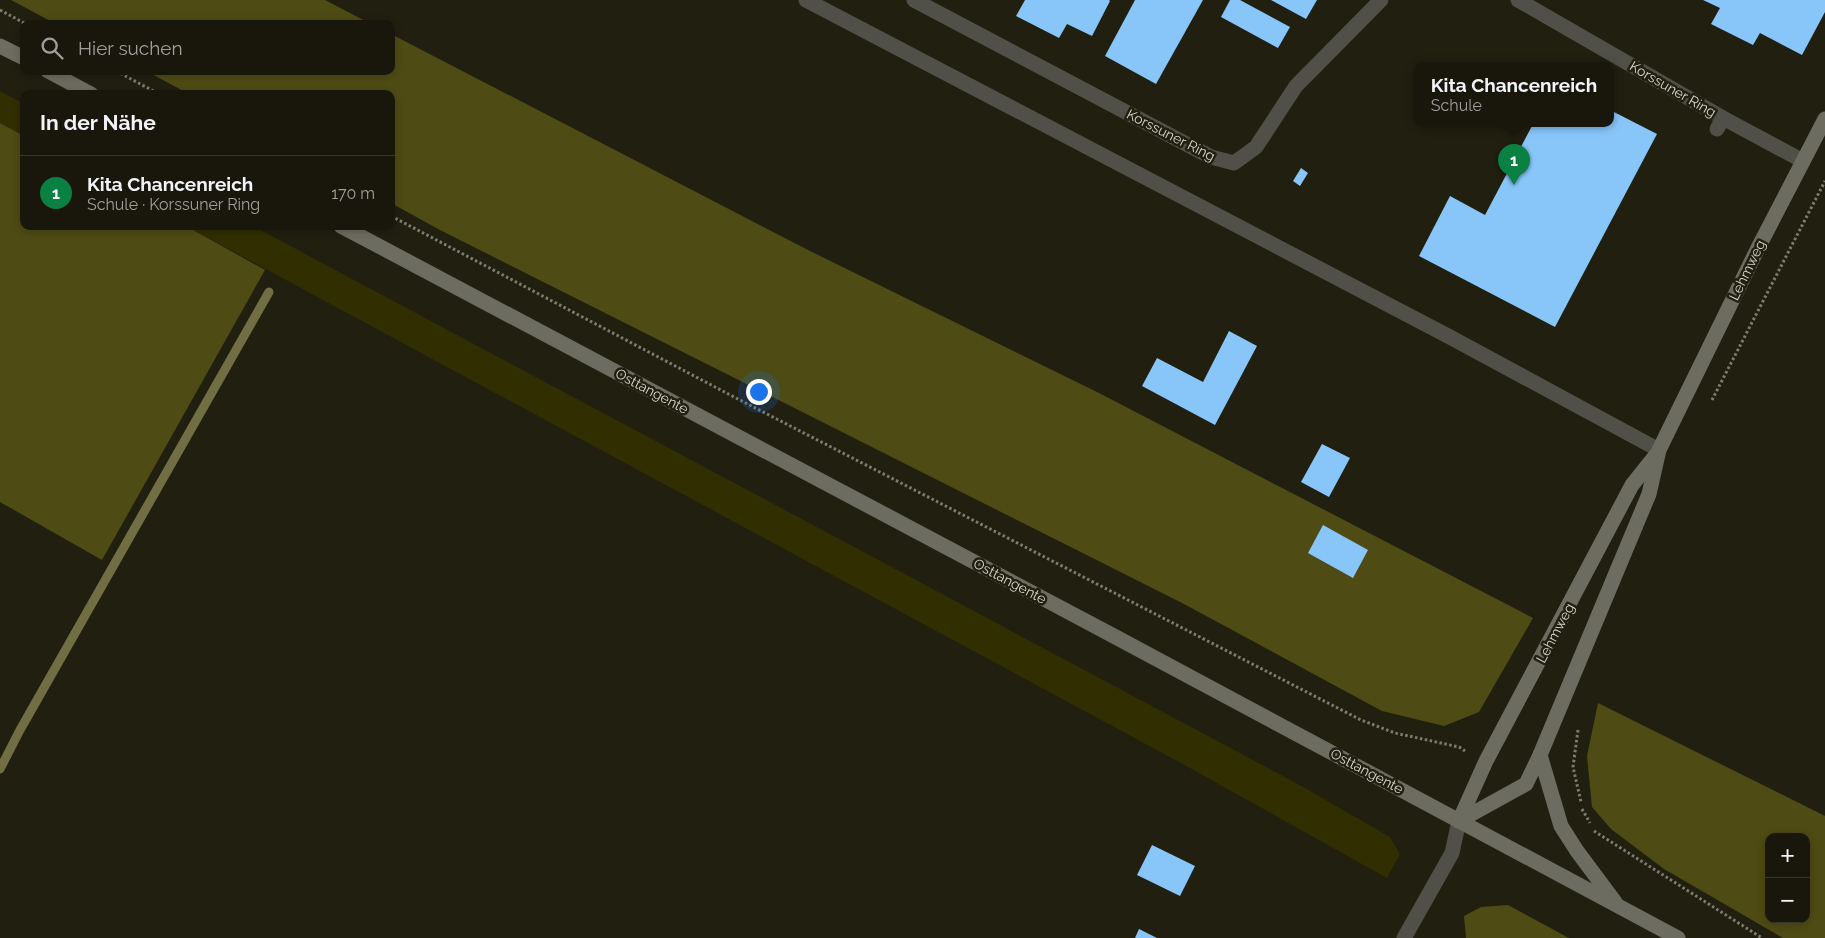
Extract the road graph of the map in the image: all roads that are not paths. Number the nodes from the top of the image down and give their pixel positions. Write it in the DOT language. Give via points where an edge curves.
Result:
graph roads {
  1 [pos="806,0"];
  2 [pos="914,0"];
  3 [pos="1381,0"];
  4 [pos="1518,0"];
  5 [pos="0,46"];
  6 [pos="20,56"];
  7 [pos="55,75"];
  8 [pos="84,90"];
  9 [pos="1825,119"];
  10 [pos="1803,161"];
  11 [pos="349,230"];
  12 [pos="1660,450"];
  13 [pos="1540,755"];
  14 [pos="1459,820"];
  15 [pos="1619,907"];
  16 [pos="1404,938"];
  17 [pos="1678,938"];
  1 -- 12 [label="street"];
  2 -- 3 [label="street, Korssuner Ring" via="1211,157 1234,164 1256,147 1296,86"];
  4 -- 10 [label="street, Korssuner Ring" via="1720,123"];
  5 -- 6 [label="main road"];
  7 -- 8 [label="main road"];
  9 -- 10 [label="main road, Lehmweg"];
  10 -- 12 [label="main road, Lehmweg" via="1756,250"];
  11 -- 14 [label="main road, Osttangente"];
  12 -- 13 [label="main road, Lehmweg" via="1649,494"];
  12 -- 14 [label="main road, Lehmweg" via="1632,485 1486,761"];
  13 -- 14 [label="main road, Lehmweg" via="1526,784"];
  13 -- 15 [label="main road" via="1561,826"];
  14 -- 15 [label="main road, Osttangente"];
  14 -- 16 [label="street, Lehmweg" via="1452,853"];
  15 -- 17 [label="main road, Osttangente"];
}
